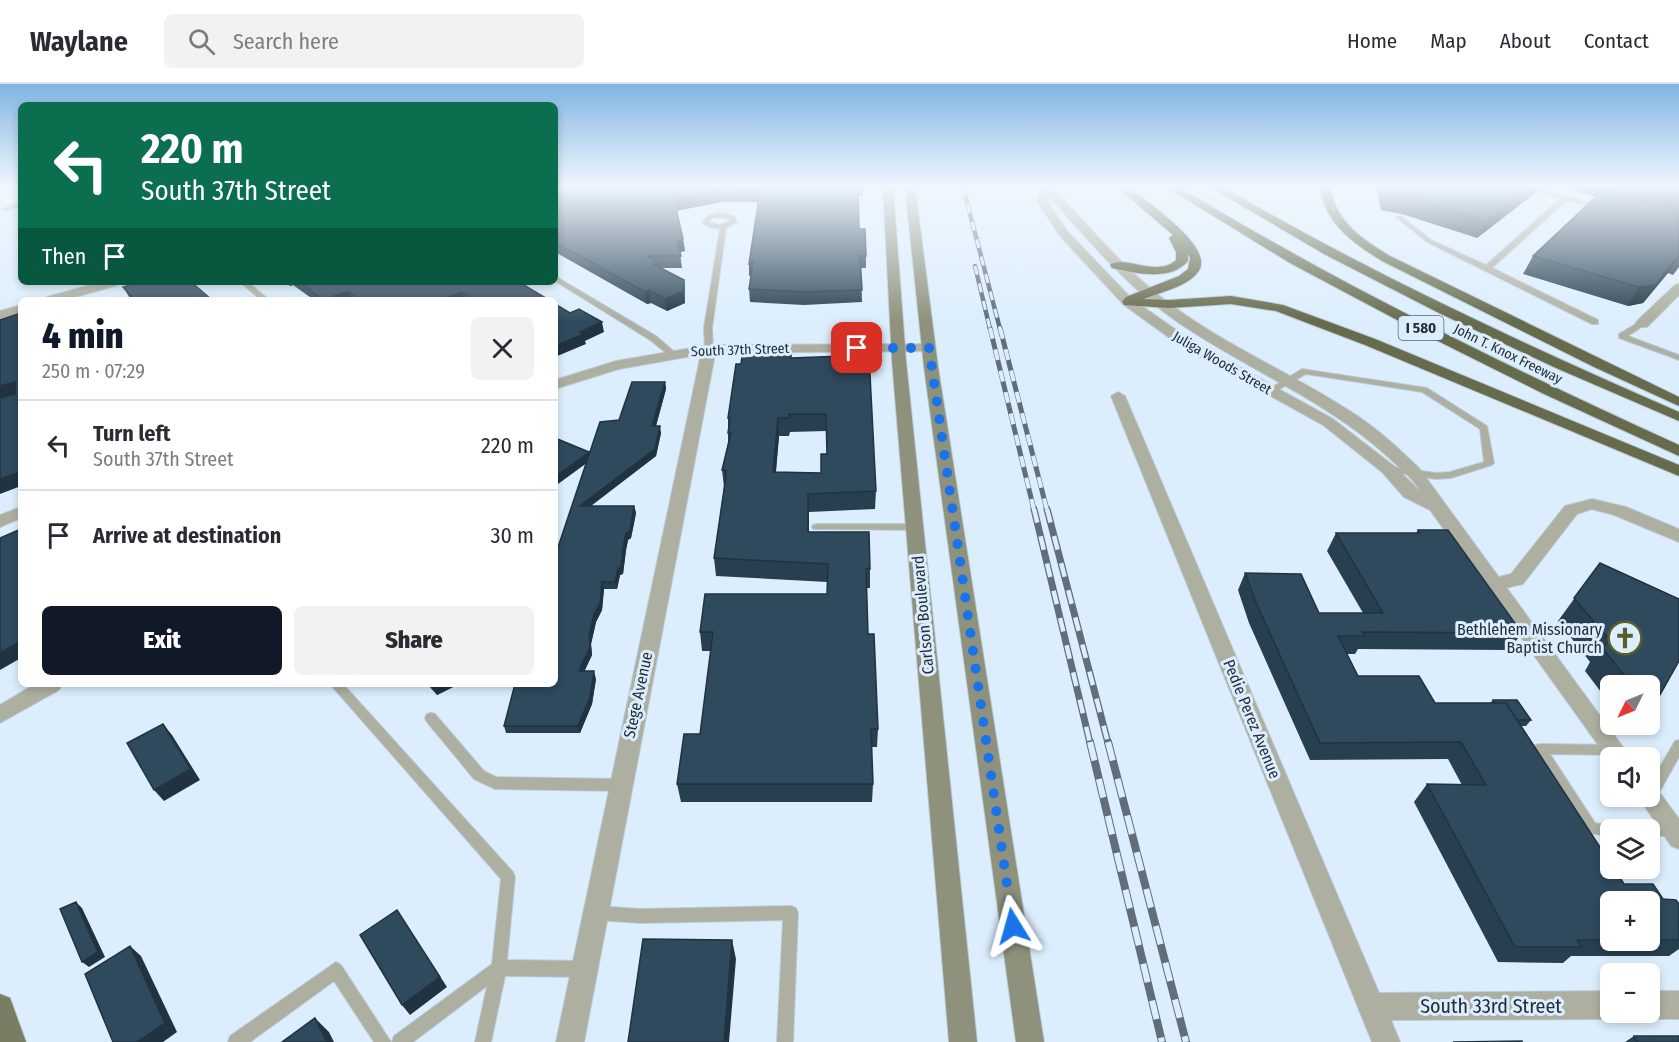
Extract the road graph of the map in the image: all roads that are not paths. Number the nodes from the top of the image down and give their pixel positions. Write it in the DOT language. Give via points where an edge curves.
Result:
graph roads {
  1 [pos="722,232"];
  2 [pos="891,232"];
  3 [pos="915,232"];
  4 [pos="1062,232"];
  5 [pos="1088,232"];
  6 [pos="1170,232"];
  7 [pos="1175,232"];
  8 [pos="1245,232"];
  9 [pos="1292,232"];
  10 [pos="1349,232"];
  11 [pos="1418,232"];
  12 [pos="1527,232"];
  13 [pos="1116,265"];
  14 [pos="1487,268"];
  15 [pos="558,280"];
  16 [pos="107,285"];
  17 [pos="248,285"];
  18 [pos="1679,288"];
  19 [pos="1147,293"];
  20 [pos="83,296"];
  21 [pos="262,297"];
  22 [pos="1128,302"];
  23 [pos="1161,304"];
  24 [pos="18,310"];
  25 [pos="0,315"];
  26 [pos="1595,322"];
  27 [pos="1642,324"];
  28 [pos="899,348"];
  29 [pos="929,348"];
  30 [pos="709,349"];
  31 [pos="673,354"];
  32 [pos="1679,358"];
  33 [pos="1286,381"];
  34 [pos="558,384"];
  35 [pos="1270,391"];
  36 [pos="1118,396"];
  37 [pos="1679,402"];
  38 [pos="1679,417"];
  39 [pos="1679,451"];
  40 [pos="1388,469"];
  41 [pos="1679,471"];
  42 [pos="1416,474"];
  43 [pos="1436,506"];
  44 [pos="18,513"];
  45 [pos="0,521"];
  46 [pos="817,527"];
  47 [pos="915,527"];
  48 [pos="1679,536"];
  49 [pos="1493,585"];
  50 [pos="47,687"];
  51 [pos="339,687"];
  52 [pos="0,716"];
  53 [pos="431,718"];
  54 [pos="1679,746"];
  55 [pos="1612,747"];
  56 [pos="1600,753"];
  57 [pos="1660,778"];
  58 [pos="620,785"];
  59 [pos="1656,807"];
  60 [pos="1600,829"];
  61 [pos="1660,832"];
  62 [pos="1676,834"];
  63 [pos="595,913"];
  64 [pos="499,968"];
  65 [pos="584,969"];
  66 [pos="1600,1005"];
  67 [pos="1660,1005"];
  68 [pos="1679,1005"];
  69 [pos="1371,1007"];
  70 [pos="0,1008"];
  71 [pos="7,1040"];
  72 [pos="236,1042"];
  73 [pos="383,1042"];
  74 [pos="400,1042"];
  75 [pos="483,1042"];
  76 [pos="570,1042"];
  77 [pos="785,1042"];
  78 [pos="963,1042"];
  79 [pos="1030,1042"];
  80 [pos="1386,1042"];
  1 -- 30 [label="lane" via="709,322"];
  2 -- 28 [label="main road, Carlson Boulevard"];
  3 -- 29 [label="main road"];
  4 -- 22 [label="street, Juliga Woods Street"];
  5 -- 13 [label="street, Juliga Woods Street"];
  6 -- 13 [label="highway" via="1183,250 1179,265 1150,272"];
  7 -- 19 [label="highway" via="1191,245 1196,266 1183,279"];
  8 -- 39 [label="highway, John T. Knox Freeway / I 580" via="1386,310"];
  9 -- 38 [label="highway, John T. Knox Freeway / I 580" via="1424,300"];
  10 -- 37 [label="highway" via="1380,254"];
  11 -- 14 [label="lane"];
  12 -- 14 [label="lane"];
  13 -- 19 [label="street, Juliga Woods Street"];
  14 -- 26 [label="lane"];
  15 -- 31 [label="lane"];
  16 -- 20 [label="street"];
  17 -- 21 [label="lane"];
  18 -- 27 [label="street"];
  19 -- 22 [label="highway"];
  19 -- 23 [label="street, Juliga Woods Street"];
  22 -- 23 [label="highway"];
  22 -- 35 [label="street, Juliga Woods Street" via="1186,344"];
  23 -- 33 [label="street, Juliga Woods Street" via="1202,333"];
  23 -- 41 [label="highway" via="1231,300 1287,310"];
  24 -- 25 [label="street"];
  27 -- 32 [label="lane" via="1622,336"];
  28 -- 29 [label="street, South 37th Street"];
  28 -- 30 [label="street, South 37th Street"];
  28 -- 47 [label="main road, Carlson Boulevard"];
  29 -- 79 [label="main road"];
  30 -- 31 [label="street, South 37th Street"];
  30 -- 58 [label="street, Stege Avenue"];
  31 -- 34 [label="street, South 37th Street" via="616,365"];
  33 -- 35 [label="lane"];
  33 -- 42 [label="street, Juliga Woods Street" via="1365,428"];
  33 -- 42 [label="lane" via="1305,371 1424,390 1484,428 1489,463 1451,475"];
  35 -- 40 [label="street, Juliga Woods Street" via="1328,422"];
  36 -- 69 [label="street, Pedie Perez Avenue"];
  40 -- 42 [label="lane"];
  40 -- 43 [label="street, Juliga Woods Street" via="1410,493"];
  42 -- 43 [label="street, Juliga Woods Street"];
  43 -- 49 [label="street, Juliga Woods Street"];
  44 -- 45 [label="street"];
  46 -- 47 [label="lane"];
  47 -- 78 [label="main road, Carlson Boulevard"];
  48 -- 49 [label="street" via="1592,504 1571,510 1517,579"];
  49 -- 55 [label="street, Juliga Woods Street"];
  50 -- 52 [label="street"];
  51 -- 64 [label="lane" via="508,877"];
  53 -- 58 [label="lane" via="479,775 495,783"];
  54 -- 57 [label="lane"];
  56 -- 60 [label="lane" via="1540,749 1591,829"];
  58 -- 63 [label="street, Stege Avenue"];
  59 -- 62 [label="street"];
  61 -- 62 [label="lane"];
  63 -- 65 [label="street, Stege Avenue"];
  63 -- 77 [label="lane" via="791,913"];
  64 -- 65 [label="lane"];
  64 -- 74 [label="lane"];
  64 -- 75 [label="lane"];
  65 -- 76 [label="street, Stege Avenue"];
  66 -- 69 [label="street, South 33rd Street"];
  67 -- 68 [label="street"];
  69 -- 80 [label="street, Pedie Perez Avenue"];
  70 -- 71 [label="main road"];
  72 -- 73 [label="lane" via="336,970"];
}
